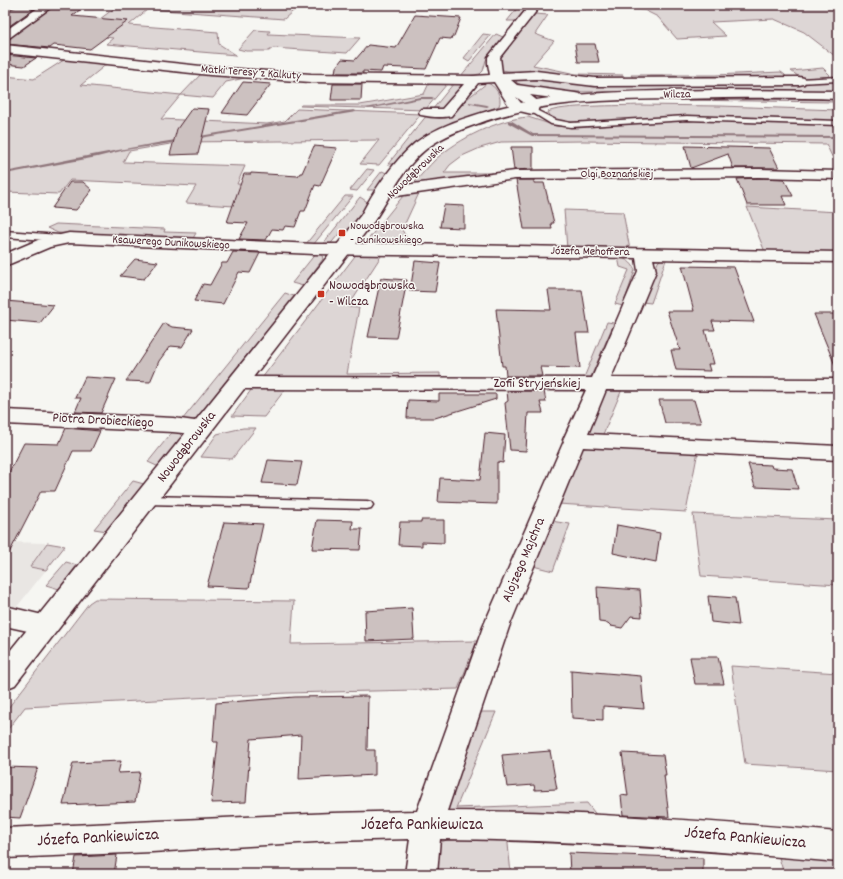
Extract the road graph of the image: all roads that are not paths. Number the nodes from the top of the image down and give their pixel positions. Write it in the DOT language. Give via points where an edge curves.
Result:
graph roads {
  1 [pos="49,5"];
  2 [pos="536,5"];
  3 [pos="5,36"];
  4 [pos="5,49"];
  5 [pos="498,77"];
  6 [pos="838,79"];
  7 [pos="474,80"];
  8 [pos="799,81"];
  9 [pos="513,88"];
  10 [pos="838,95"];
  11 [pos="575,97"];
  12 [pos="516,106"];
  13 [pos="533,106"];
  14 [pos="838,106"];
  15 [pos="426,112"];
  16 [pos="838,123"];
  17 [pos="838,175"];
  18 [pos="397,190"];
  19 [pos="368,217"];
  20 [pos="5,234"];
  21 [pos="59,238"];
  22 [pos="342,249"];
  23 [pos="643,254"];
  24 [pos="838,257"];
  25 [pos="5,261"];
  26 [pos="237,383"];
  27 [pos="598,384"];
  28 [pos="838,385"];
  29 [pos="5,417"];
  30 [pos="202,428"];
  31 [pos="574,440"];
  32 [pos="838,453"];
  33 [pos="145,500"];
  34 [pos="367,505"];
  35 [pos="5,616"];
  36 [pos="46,625"];
  37 [pos="5,677"];
  38 [pos="427,825"];
  39 [pos="5,843"];
  40 [pos="838,847"];
  41 [pos="420,874"];
  1 -- 3 [label="street"];
  2 -- 5 [label="street" via="494,57 493,65"];
  4 -- 7 [label="street, Matki Teresy z Kalkuty" via="126,63 311,78"];
  5 -- 7 [label="street, Matki Teresy z Kalkuty"];
  5 -- 8 [label="street, Matki Teresy z Kalkuty" via="536,76 637,83"];
  5 -- 9 [label="street"];
  5 -- 12 [label="street"];
  6 -- 8 [label="lane"];
  7 -- 15 [label="street" via="446,113"];
  9 -- 11 [label="street"];
  9 -- 13 [label="street"];
  10 -- 11 [label="street, Wilcza"];
  11 -- 13 [label="street, Wilcza"];
  12 -- 13 [label="street, Wilcza"];
  12 -- 19 [label="street, Nowodąbrowska" via="449,129 420,146 392,176"];
  13 -- 14 [label="street, Wilcza" via="635,102"];
  13 -- 16 [label="lane" via="554,122 571,125 687,118"];
  13 -- 18 [label="street, Nowodąbrowska" via="457,136 441,146"];
  17 -- 18 [label="street, Olgi Boznańskiej" via="515,175"];
  18 -- 19 [label="street, Nowodąbrowska"];
  19 -- 22 [label="street, Nowodąbrowska"];
  20 -- 21 [label="lane"];
  21 -- 22 [label="street, Ksawerego Dunikowskiego"];
  21 -- 25 [label="street, Ksawerego Dunikowskiego"];
  22 -- 23 [label="street, Józefa Mehoffera"];
  22 -- 26 [label="street, Nowodąbrowska"];
  23 -- 24 [label="street, Józefa Mehoffera"];
  23 -- 27 [label="street, Alojzego Majchra" via="647,271"];
  26 -- 27 [label="street, Zofii Stryjeńskiej"];
  26 -- 30 [label="street, Nowodąbrowska"];
  27 -- 28 [label="street, Zofii Stryjeńskiej"];
  27 -- 31 [label="street, Alojzego Majchra"];
  29 -- 30 [label="street, Piotra Drobieckiego"];
  30 -- 33 [label="street, Nowodąbrowska"];
  31 -- 32 [label="street"];
  31 -- 38 [label="street, Alojzego Majchra" via="496,627"];
  33 -- 34 [label="lane"];
  33 -- 36 [label="street, Nowodąbrowska"];
  35 -- 36 [label="street"];
  36 -- 37 [label="street, Nowodąbrowska"];
  38 -- 39 [label="street, Józefa Pankiewicza" via="316,827"];
  38 -- 40 [label="street, Józefa Pankiewicza" via="515,825 677,834"];
  38 -- 41 [label="street, Alojzego Majchra"];
}
